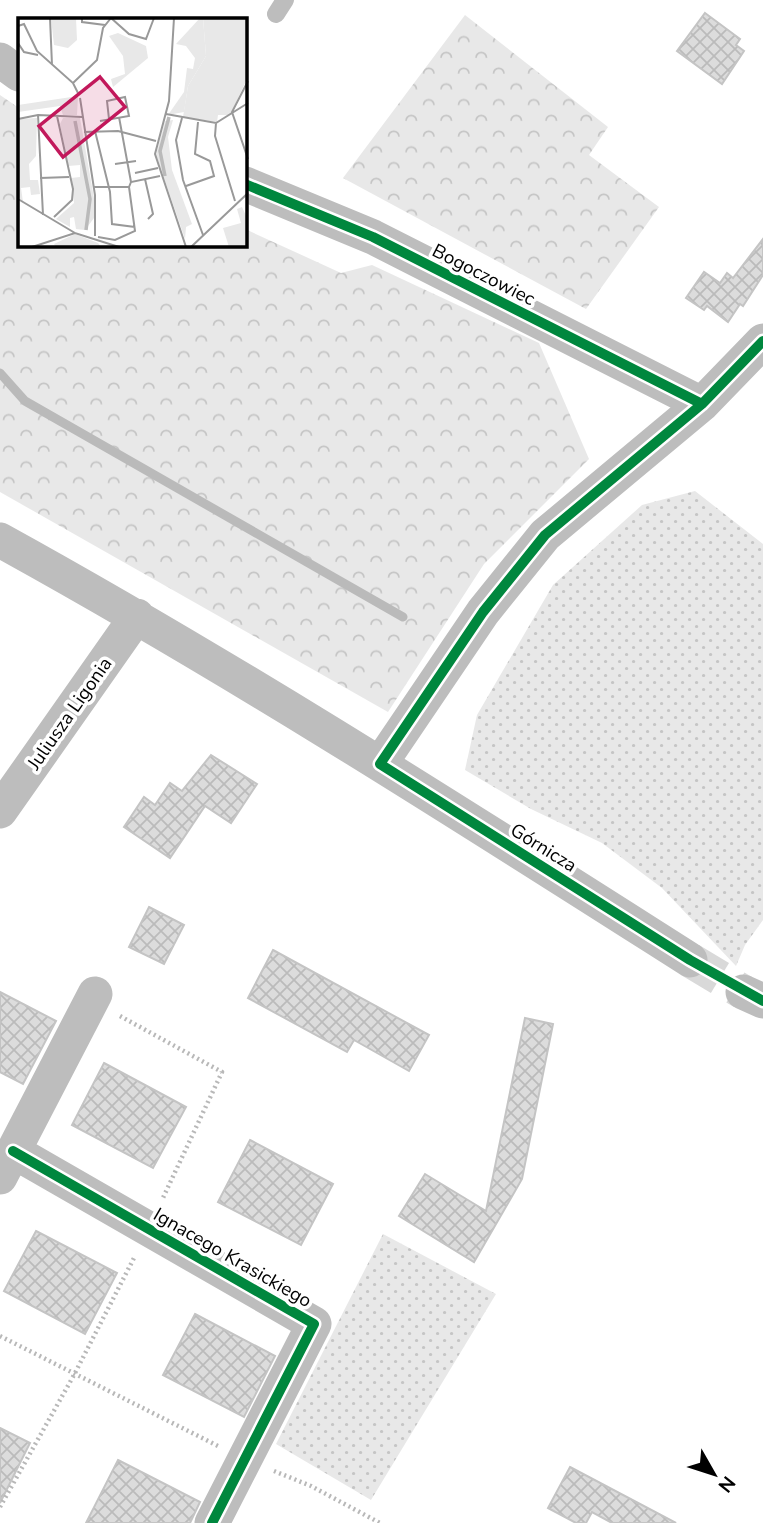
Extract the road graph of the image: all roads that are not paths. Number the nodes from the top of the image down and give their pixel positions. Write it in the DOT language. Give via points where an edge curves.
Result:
graph roads {
  1 [pos="0,60"];
  2 [pos="18,73"];
  3 [pos="247,185"];
  4 [pos="763,341"];
  5 [pos="702,404"];
  6 [pos="0,540"];
  7 [pos="137,616"];
  8 [pos="380,764"];
  9 [pos="4,799"];
  10 [pos="690,960"];
  11 [pos="95,993"];
  12 [pos="6,1164"];
  13 [pos="212,1523"];
  1 -- 2 [label="street"];
  3 -- 5 [label="street, Bogoczowiec" via="373,237"];
  4 -- 5 [label="street"];
  5 -- 8 [label="street" via="545,535 484,612"];
  6 -- 7 [label="street, Górnicza"];
  7 -- 8 [label="street, Górnicza"];
  7 -- 9 [label="street, Juliusza Ligonia"];
  8 -- 10 [label="street, Górnicza"];
  11 -- 12 [label="street, Ignacego Krasickiego"];
  12 -- 13 [label="street, Ignacego Krasickiego" via="314,1324"];
}
